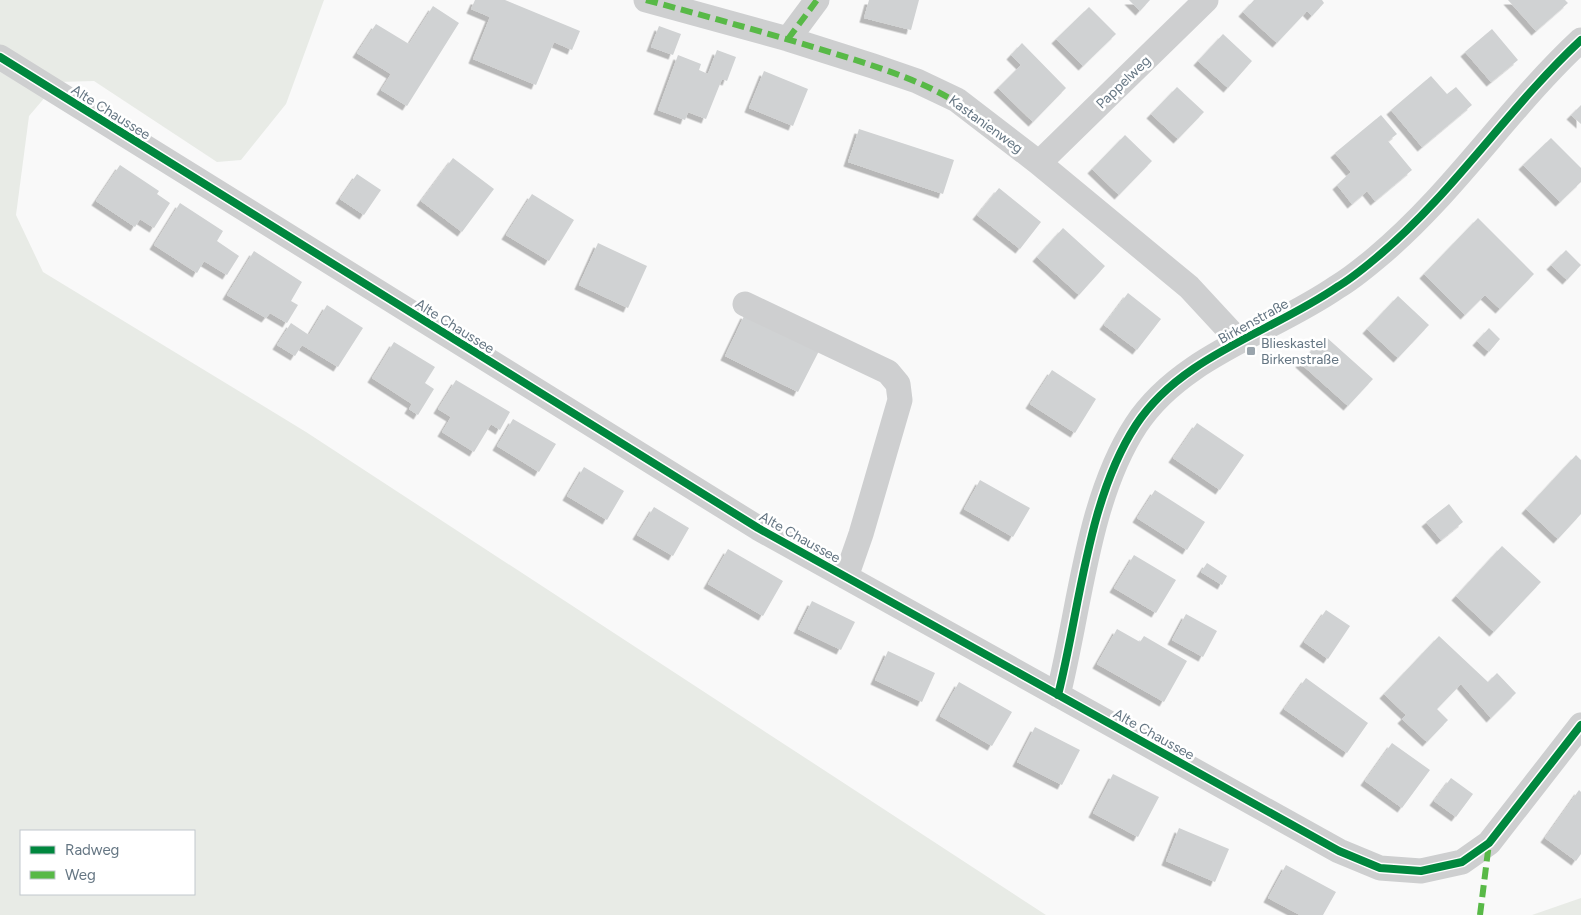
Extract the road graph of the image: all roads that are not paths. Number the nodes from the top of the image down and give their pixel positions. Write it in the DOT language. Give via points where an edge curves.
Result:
graph roads {
  1 [pos="646,0"];
  2 [pos="817,0"];
  3 [pos="1206,0"];
  4 [pos="788,39"];
  5 [pos="1581,40"];
  6 [pos="0,57"];
  7 [pos="1039,163"];
  8 [pos="745,304"];
  9 [pos="1239,341"];
  10 [pos="846,577"];
  11 [pos="1058,695"];
  12 [pos="1581,725"];
  1 -- 4 [label="street, Kastanienweg"];
  2 -- 4 [label="street"];
  3 -- 7 [label="street, Pappelweg"];
  4 -- 7 [label="street, Kastanienweg" via="873,66 957,100"];
  5 -- 9 [label="street, Birkenstraße" via="1430,206 1377,257 1337,288"];
  6 -- 10 [label="street, Alte Chaussee" via="626,447 758,528"];
  7 -- 9 [label="street, Kastanienweg" via="1189,288"];
  8 -- 10 [label="street" via="888,372 898,384 900,400"];
  9 -- 11 [label="street, Birkenstraße" via="1157,398 1136,426 1115,464 1098,510"];
  10 -- 11 [label="street, Alte Chaussee"];
  11 -- 12 [label="street, Alte Chaussee" via="1339,851 1380,868 1421,871 1462,862 1489,843"];
}
